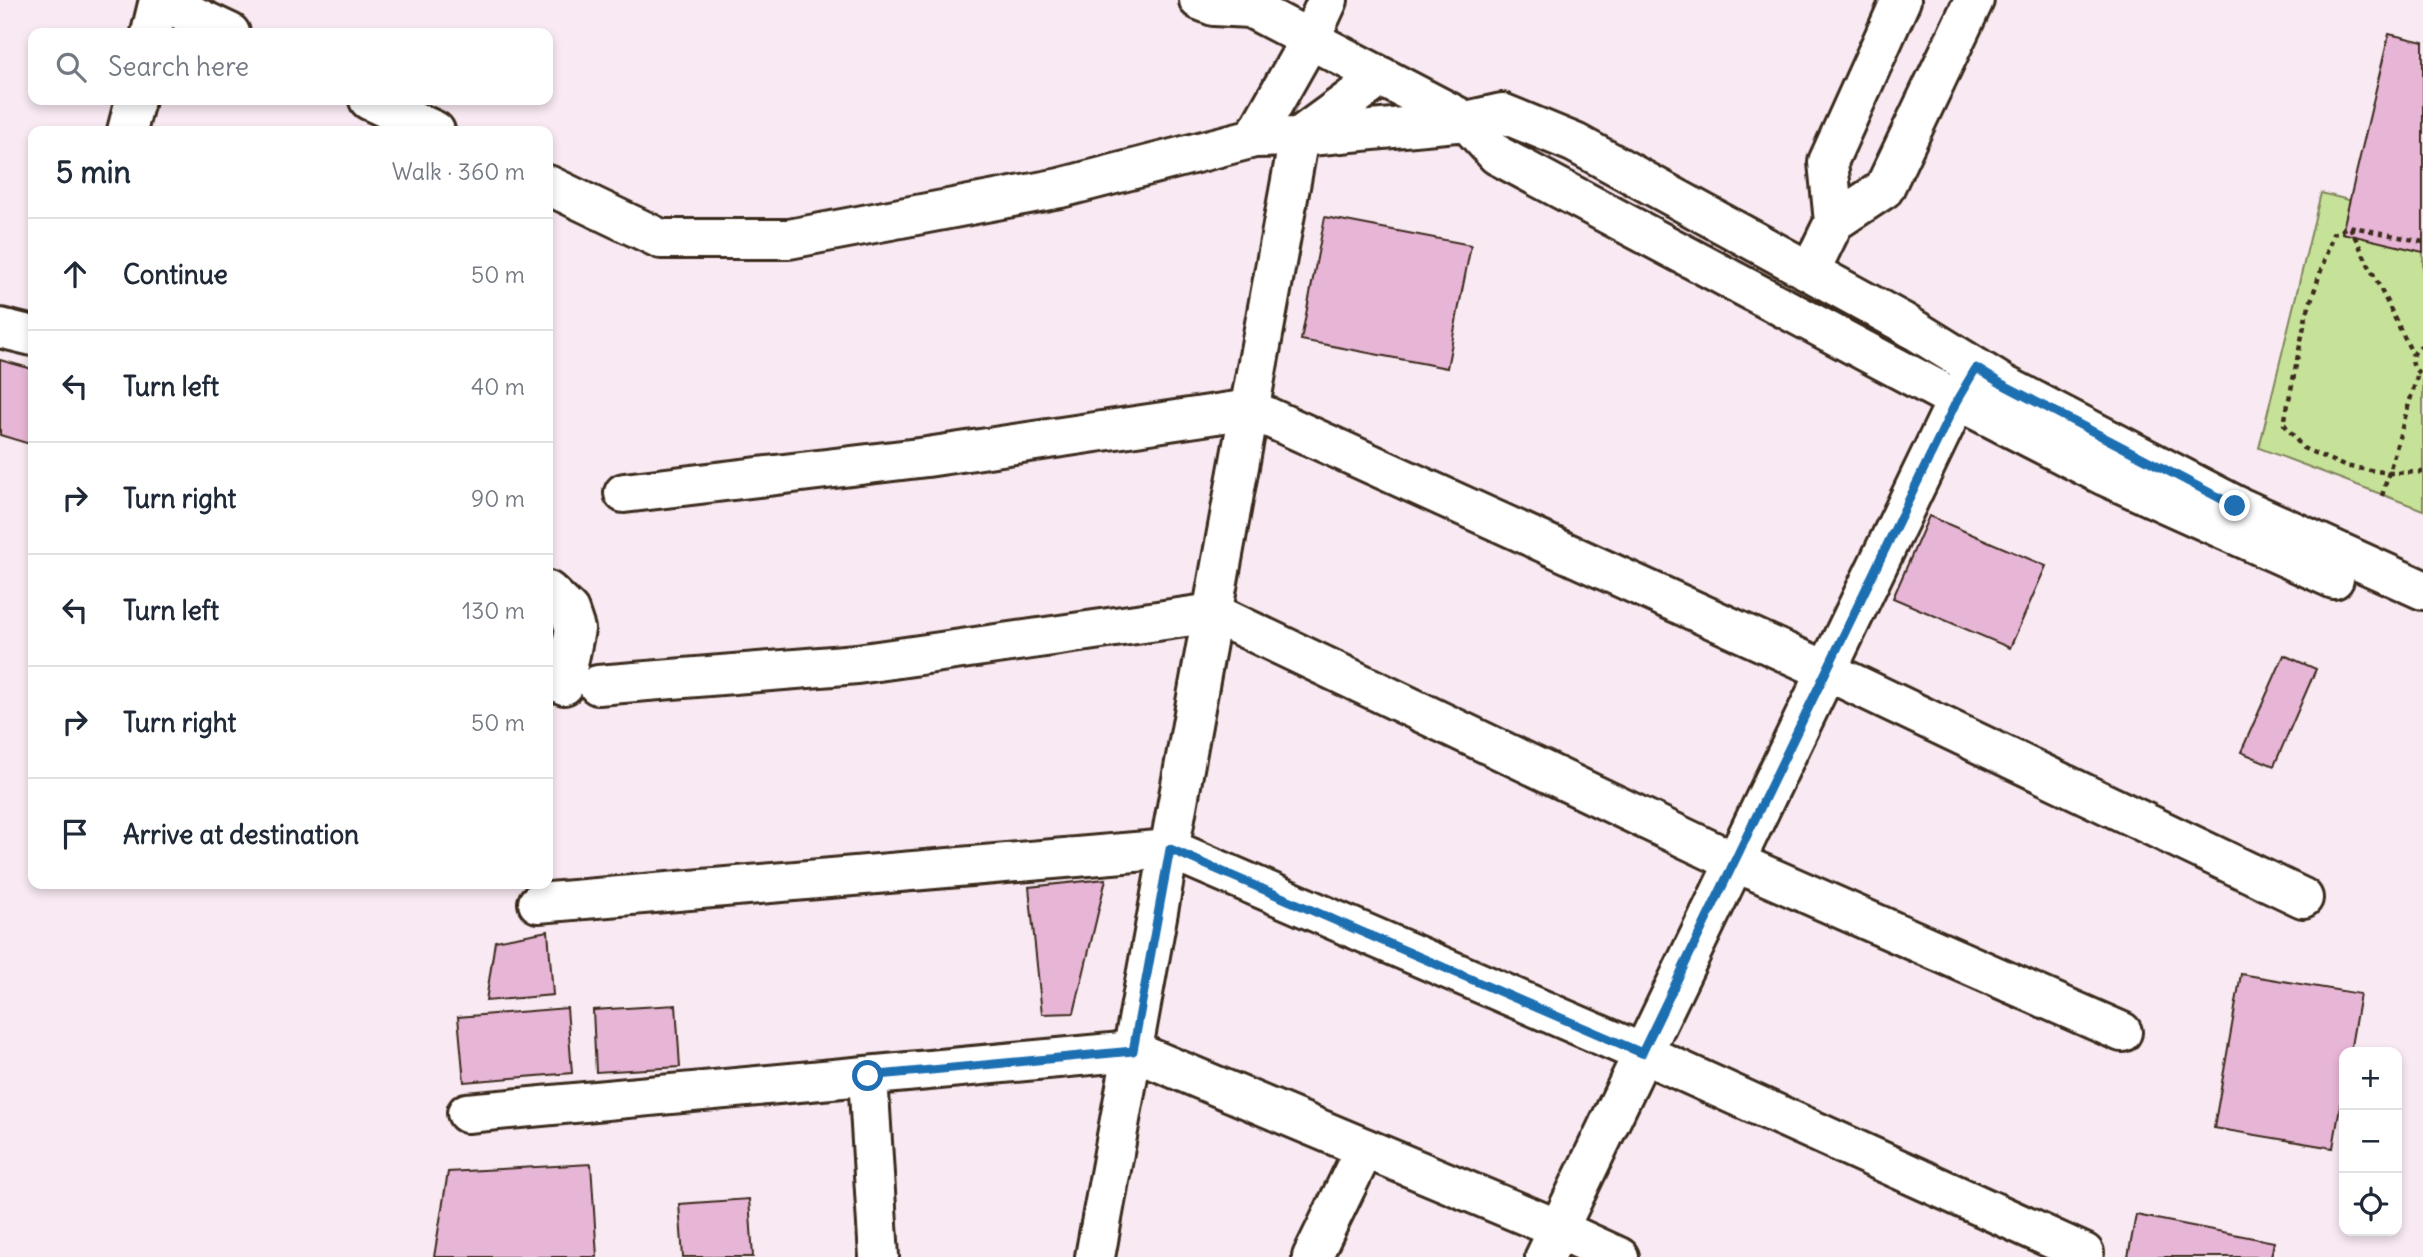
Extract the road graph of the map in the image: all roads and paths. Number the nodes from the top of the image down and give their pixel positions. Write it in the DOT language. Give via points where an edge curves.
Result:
graph roads {
  1 [pos="159,0"];
  2 [pos="1199,0"];
  3 [pos="1328,0"];
  4 [pos="1901,0"];
  5 [pos="1974,0"];
  6 [pos="1247,4"];
  7 [pos="152,28"];
  8 [pos="219,28"];
  9 [pos="1310,39"];
  10 [pos="1381,77"];
  11 [pos="134,105"];
  12 [pos="380,105"];
  13 [pos="1466,121"];
  14 [pos="128,126"];
  15 [pos="424,126"];
  16 [pos="1299,137"];
  17 [pos="1254,138"];
  18 [pos="553,187"];
  19 [pos="1834,222"];
  20 [pos="2349,226"];
  21 [pos="2423,242"];
  22 [pos="1810,271"];
  23 [pos="0,328"];
  24 [pos="28,335"];
  25 [pos="2423,345"];
  26 [pos="2413,355"];
  27 [pos="1976,368"];
  28 [pos="2421,374"];
  29 [pos="1957,400"];
  30 [pos="1250,409"];
  31 [pos="2423,472"];
  32 [pos="2389,473"];
  33 [pos="624,493"];
  34 [pos="2382,496"];
  35 [pos="2423,590"];
  36 [pos="553,596"];
  37 [pos="1213,612"];
  38 [pos="2423,617"];
  39 [pos="1827,671"];
  40 [pos="1170,849"];
  41 [pos="1735,862"];
  42 [pos="2303,898"];
  43 [pos="538,903"];
  44 [pos="2122,1032"];
  45 [pos="1133,1051"];
  46 [pos="1642,1053"];
  47 [pos="868,1076"];
  48 [pos="467,1113"];
  49 [pos="1365,1148"];
  50 [pos="1551,1243"];
  51 [pos="2084,1253"];
  52 [pos="879,1257"];
  53 [pos="1095,1257"];
  54 [pos="1312,1257"];
  55 [pos="1619,1257"];
  1 -- 7 [label="street"];
  1 -- 8 [label="street"];
  2 -- 6 [label="street" via="1214,6"];
  3 -- 9 [label="street"];
  4 -- 19 [label="street" via="1828,162"];
  5 -- 19 [label="street" via="1884,189"];
  6 -- 9 [label="street"];
  9 -- 10 [label="street"];
  9 -- 17 [label="street"];
  10 -- 13 [label="street"];
  10 -- 16 [label="street"];
  11 -- 14 [label="street"];
  12 -- 15 [label="street"];
  13 -- 16 [label="street"];
  13 -- 22 [label="street" via="1502,113 1575,142"];
  13 -- 29 [label="street" via="1497,155"];
  16 -- 17 [label="street"];
  16 -- 30 [label="street"];
  17 -- 18 [label="street" via="1060,188 789,239 661,239"];
  19 -- 22 [label="street"];
  20 -- 21 [label="path"];
  20 -- 26 [label="path"];
  20 -- 32 [label="path" via="2333,234 2306,316 2284,424 2303,448 2344,466"];
  22 -- 27 [label="street"];
  23 -- 24 [label="street"];
  25 -- 26 [label="path"];
  26 -- 28 [label="path" via="2412,365"];
  27 -- 29 [label="street"];
  27 -- 35 [label="street" via="2235,506"];
  28 -- 32 [label="path"];
  29 -- 38 [label="street" via="2105,477"];
  29 -- 39 [label="street"];
  30 -- 33 [label="street" via="927,457"];
  30 -- 37 [label="street"];
  30 -- 39 [label="street"];
  31 -- 32 [label="path"];
  32 -- 34 [label="path"];
  36 -- 37 [label="street" via="569,611 575,629 581,685 858,664"];
  37 -- 40 [label="street"];
  37 -- 41 [label="street"];
  39 -- 41 [label="street"];
  39 -- 42 [label="street"];
  40 -- 43 [label="street"];
  40 -- 45 [label="street"];
  40 -- 46 [label="street"];
  41 -- 44 [label="street"];
  41 -- 46 [label="street"];
  45 -- 47 [label="street"];
  45 -- 49 [label="street"];
  45 -- 53 [label="street"];
  46 -- 50 [label="street"];
  46 -- 51 [label="street"];
  47 -- 48 [label="street"];
  47 -- 52 [label="street"];
  49 -- 50 [label="street"];
  49 -- 54 [label="street"];
  50 -- 55 [label="street"];
}
